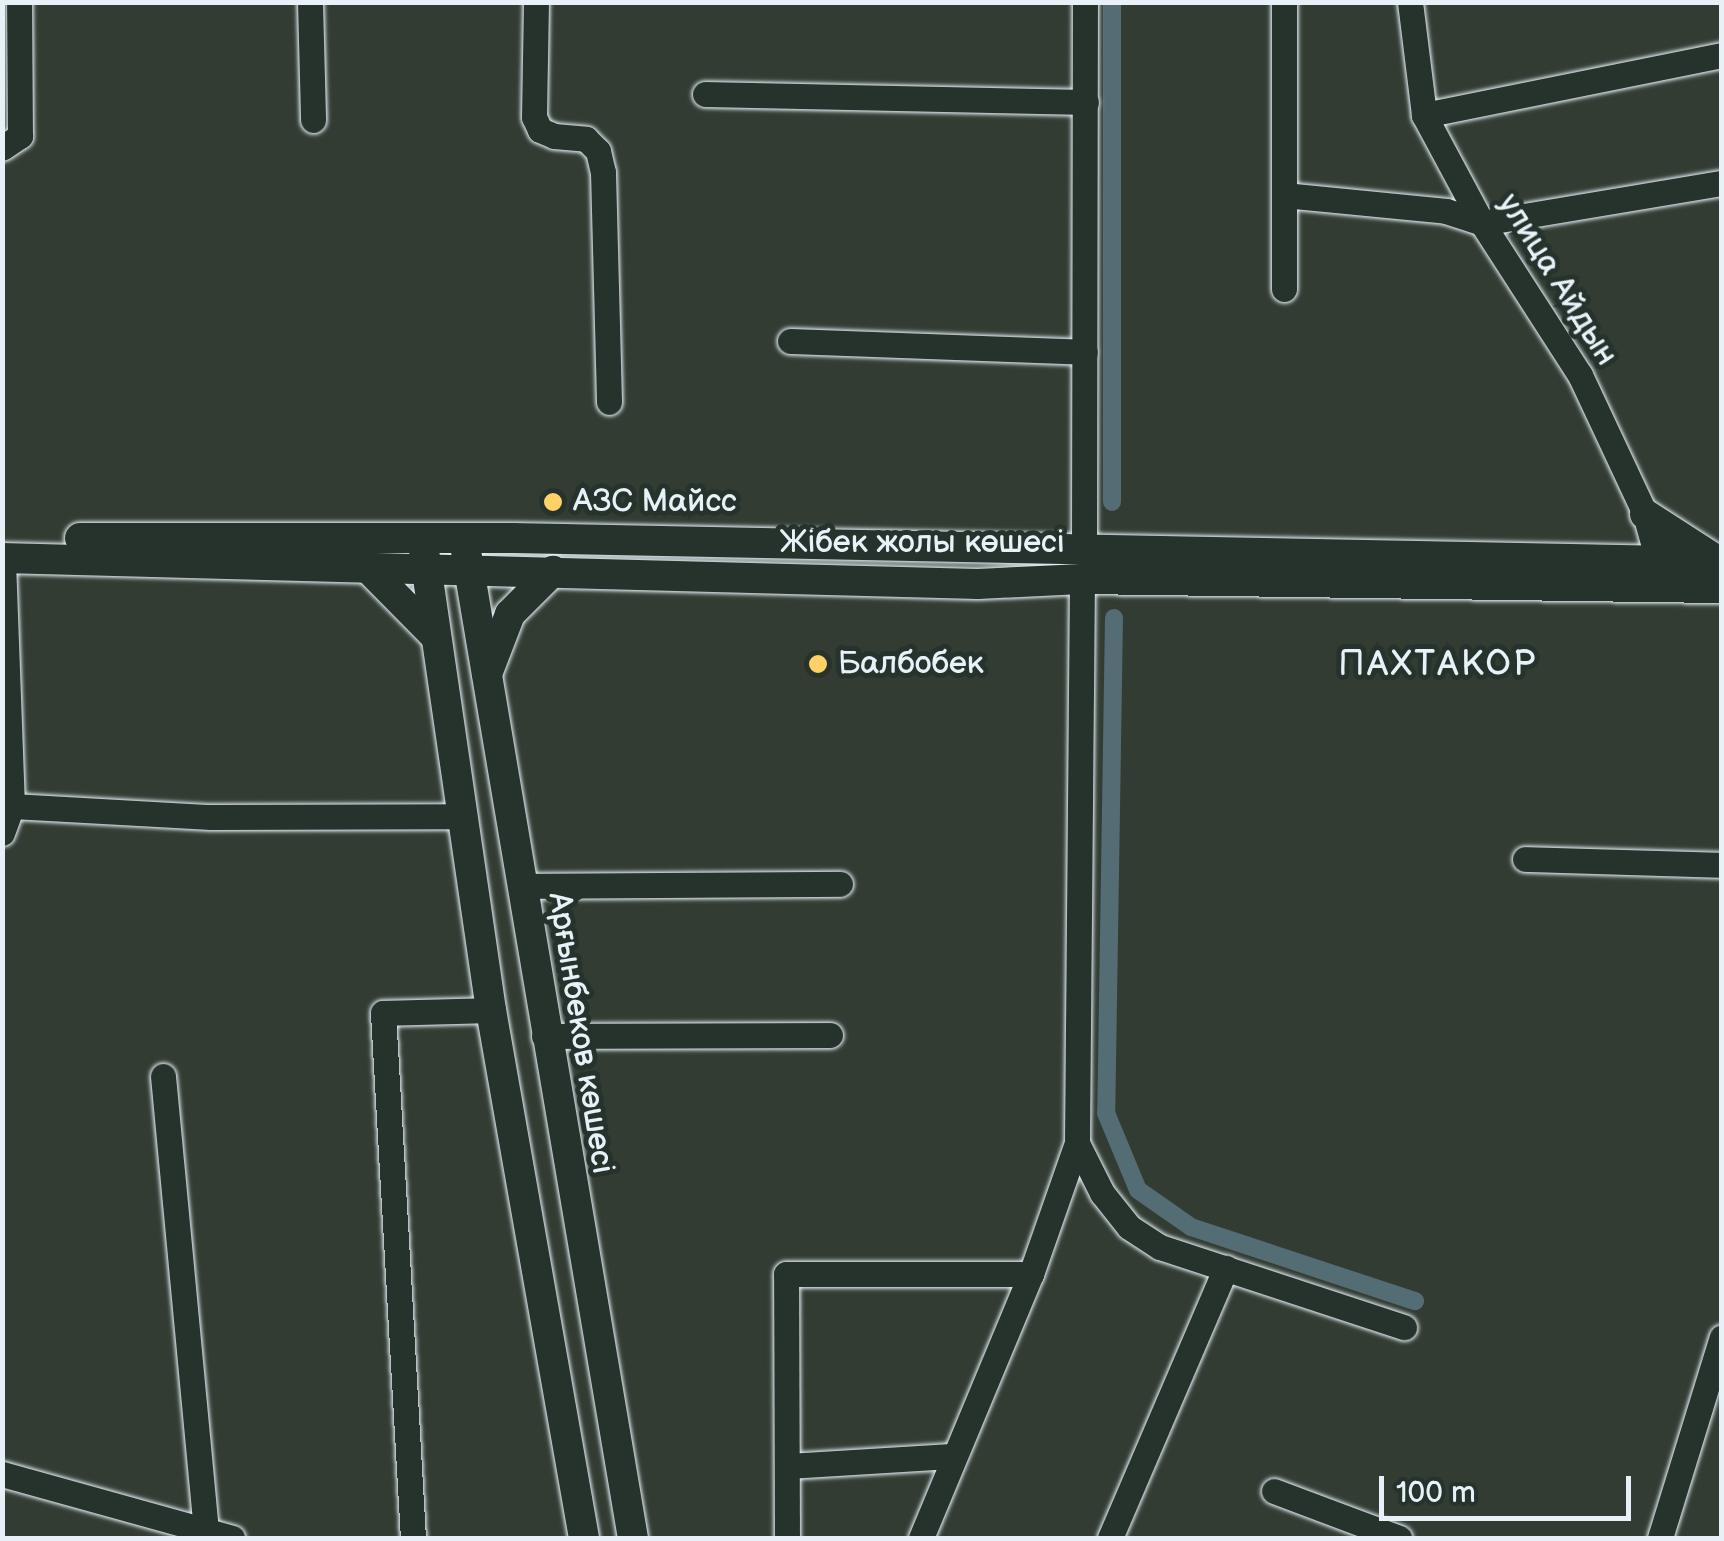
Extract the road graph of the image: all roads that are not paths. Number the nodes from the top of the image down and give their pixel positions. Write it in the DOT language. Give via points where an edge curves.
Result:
graph roads {
  1 [pos="20,2"];
  2 [pos="310,2"];
  3 [pos="536,2"];
  4 [pos="1085,2"];
  5 [pos="1284,2"];
  6 [pos="1410,2"];
  7 [pos="1722,55"];
  8 [pos="705,94"];
  9 [pos="1086,102"];
  10 [pos="1424,115"];
  11 [pos="312,120"];
  12 [pos="2,148"];
  13 [pos="1722,183"];
  14 [pos="1284,195"];
  15 [pos="1482,223"];
  16 [pos="1284,289"];
  17 [pos="790,340"];
  18 [pos="1085,352"];
  19 [pos="609,402"];
  20 [pos="1645,514"];
  21 [pos="2,538"];
  22 [pos="464,538"];
  23 [pos="424,553"];
  24 [pos="3,558"];
  25 [pos="1083,564"];
  26 [pos="368,568"];
  27 [pos="469,569"];
  28 [pos="552,571"];
  29 [pos="1720,571"];
  30 [pos="1662,575"];
  31 [pos="436,637"];
  32 [pos="486,677"];
  33 [pos="12,806"];
  34 [pos="460,816"];
  35 [pos="2,833"];
  36 [pos="1525,859"];
  37 [pos="1722,865"];
  38 [pos="840,884"];
  39 [pos="520,886"];
  40 [pos="491,1010"];
  41 [pos="830,1035"];
  42 [pos="544,1036"];
  43 [pos="163,1076"];
  44 [pos="1077,1143"];
  45 [pos="1226,1268"];
  46 [pos="1031,1274"];
  47 [pos="1404,1327"];
  48 [pos="1722,1337"];
  49 [pos="1713,1397"];
  50 [pos="951,1456"];
  51 [pos="788,1466"];
  52 [pos="618,1471"];
  53 [pos="2,1474"];
  54 [pos="573,1476"];
  55 [pos="1274,1492"];
  56 [pos="206,1529"];
  57 [pos="232,1538"];
  58 [pos="413,1538"];
  59 [pos="584,1538"];
  60 [pos="632,1538"];
  61 [pos="787,1538"];
  62 [pos="921,1538"];
  63 [pos="1110,1538"];
  64 [pos="1399,1538"];
  65 [pos="1660,1538"];
  1 -- 12 [label="street" via="20,136"];
  2 -- 11 [label="street"];
  3 -- 19 [label="street" via="534,117 540,130 554,136 586,139 604,172"];
  4 -- 9 [label="street"];
  5 -- 14 [label="street"];
  6 -- 10 [label="street, улица Айдын"];
  7 -- 10 [label="street"];
  8 -- 9 [label="street"];
  9 -- 18 [label="street"];
  10 -- 15 [label="street, улица Айдын"];
  13 -- 15 [label="street"];
  14 -- 15 [label="street" via="1446,211"];
  14 -- 16 [label="street"];
  15 -- 20 [label="street, улица Айдын" via="1580,375"];
  17 -- 18 [label="street"];
  18 -- 25 [label="street"];
  20 -- 29 [label="main road"];
  20 -- 30 [label="street, улица Айдын"];
  21 -- 23 [label="main road, Жібек жолы көшесі"];
  22 -- 23 [label="main road, Жібек жолы көшесі"];
  22 -- 25 [label="main road, Жібек жолы көшесі"];
  22 -- 27 [label="main road, Арғынбеков көшесі"];
  23 -- 26 [label="main road, Жібек жолы көшесі"];
  23 -- 27 [label="main road, Жібек жолы көшесі"];
  23 -- 31 [label="main road"];
  24 -- 26 [label="main road, Жібек жолы көшесі"];
  24 -- 33 [label="street"];
  25 -- 28 [label="main road, Жібек жолы көшесі" via="978,584"];
  25 -- 30 [label="main road, Жібек жолы көшесі"];
  25 -- 44 [label="street"];
  26 -- 31 [label="main road"];
  27 -- 28 [label="main road, Жібек жолы көшесі"];
  27 -- 32 [label="main road, Арғынбеков көшесі"];
  28 -- 32 [label="main road" via="510,614"];
  29 -- 30 [label="main road, Жібек жолы көшесі"];
  31 -- 34 [label="main road"];
  32 -- 39 [label="main road, Арғынбеков көшесі"];
  33 -- 34 [label="street" via="212,816"];
  33 -- 35 [label="street"];
  34 -- 40 [label="main road"];
  36 -- 37 [label="street"];
  38 -- 39 [label="street"];
  39 -- 42 [label="main road, Арғынбеков көшесі"];
  40 -- 54 [label="main road"];
  40 -- 58 [label="street" via="383,1013"];
  41 -- 42 [label="street"];
  42 -- 52 [label="main road, Арғынбеков көшесі"];
  43 -- 56 [label="street"];
  44 -- 45 [label="street" via="1129,1227 1160,1247"];
  44 -- 46 [label="street"];
  45 -- 47 [label="street"];
  45 -- 63 [label="street"];
  46 -- 50 [label="street"];
  46 -- 51 [label="street" via="786,1274"];
  48 -- 49 [label="street"];
  49 -- 65 [label="street"];
  50 -- 51 [label="street"];
  50 -- 62 [label="street"];
  51 -- 61 [label="street"];
  52 -- 54 [label="main road"];
  52 -- 60 [label="main road, Арғынбеков көшесі"];
  53 -- 56 [label="street"];
  54 -- 59 [label="main road"];
  55 -- 64 [label="street"];
  56 -- 57 [label="street"];
}
